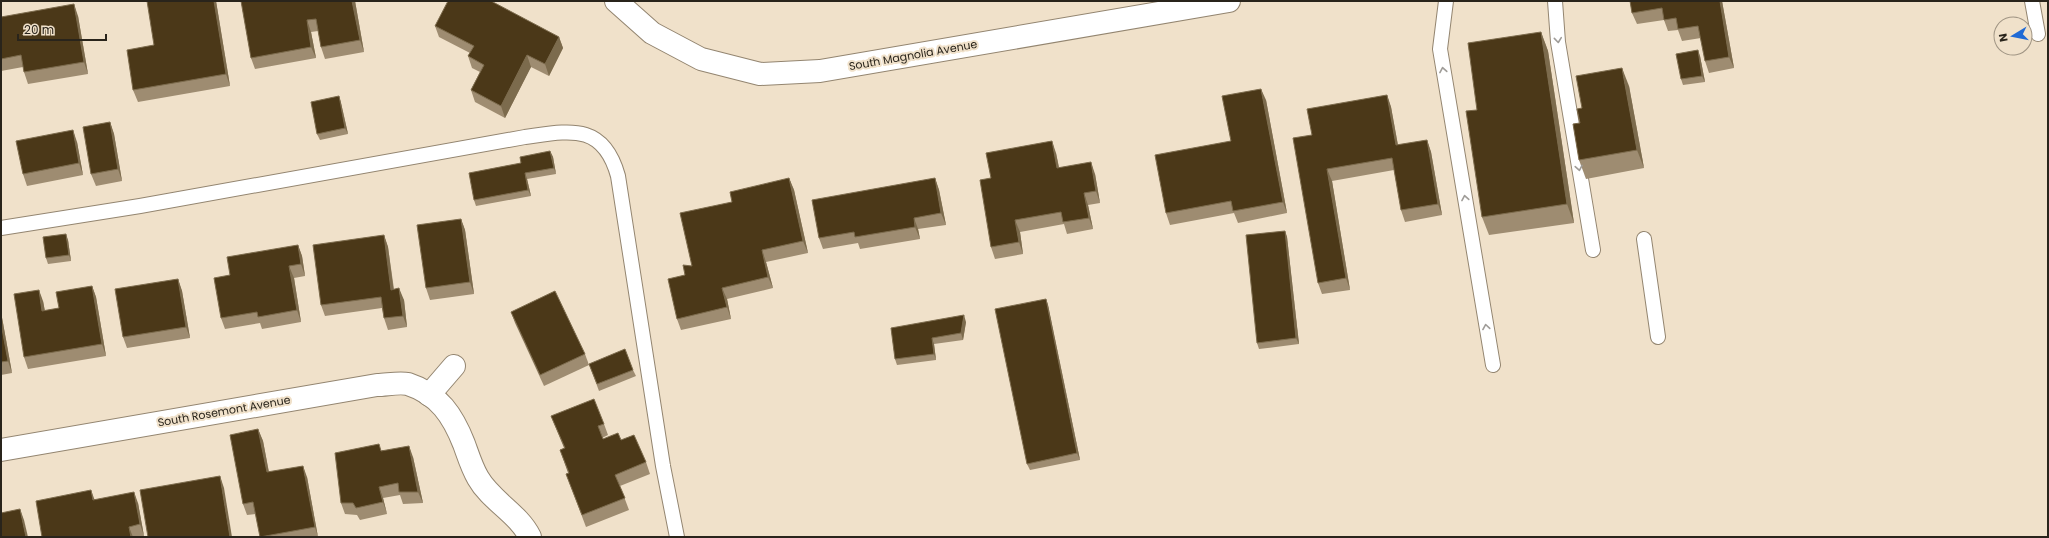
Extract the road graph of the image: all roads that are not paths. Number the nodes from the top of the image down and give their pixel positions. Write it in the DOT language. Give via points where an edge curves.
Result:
graph roads {
  1 [pos="616,1"];
  2 [pos="1229,1"];
  3 [pos="1446,1"];
  4 [pos="1554,1"];
  5 [pos="2032,1"];
  6 [pos="1177,5"];
  7 [pos="2038,34"];
  8 [pos="1,228"];
  9 [pos="1644,239"];
  10 [pos="1593,250"];
  11 [pos="1658,337"];
  12 [pos="1493,365"];
  13 [pos="454,366"];
  14 [pos="436,400"];
  15 [pos="1,450"];
  16 [pos="530,537"];
  17 [pos="677,537"];
  1 -- 6 [label="street, South Magnolia Avenue" via="652,33 701,59 760,74 820,71"];
  2 -- 6 [label="street, South Magnolia Avenue"];
  12 -- 3 [label="lane, one-way" via="1440,49"];
  4 -- 10 [label="lane, one-way" via="1558,42"];
  5 -- 7 [label="lane"];
  8 -- 17 [label="lane" via="140,206 525,137 576,132 591,135 614,160 618,176 662,458"];
  9 -- 11 [label="lane"];
  13 -- 14 [label="street"];
  14 -- 15 [label="street, South Rosemont Avenue" via="406,384 377,385"];
  14 -- 16 [label="street" via="449,412 457,426 477,478 492,496 525,526"];
}
